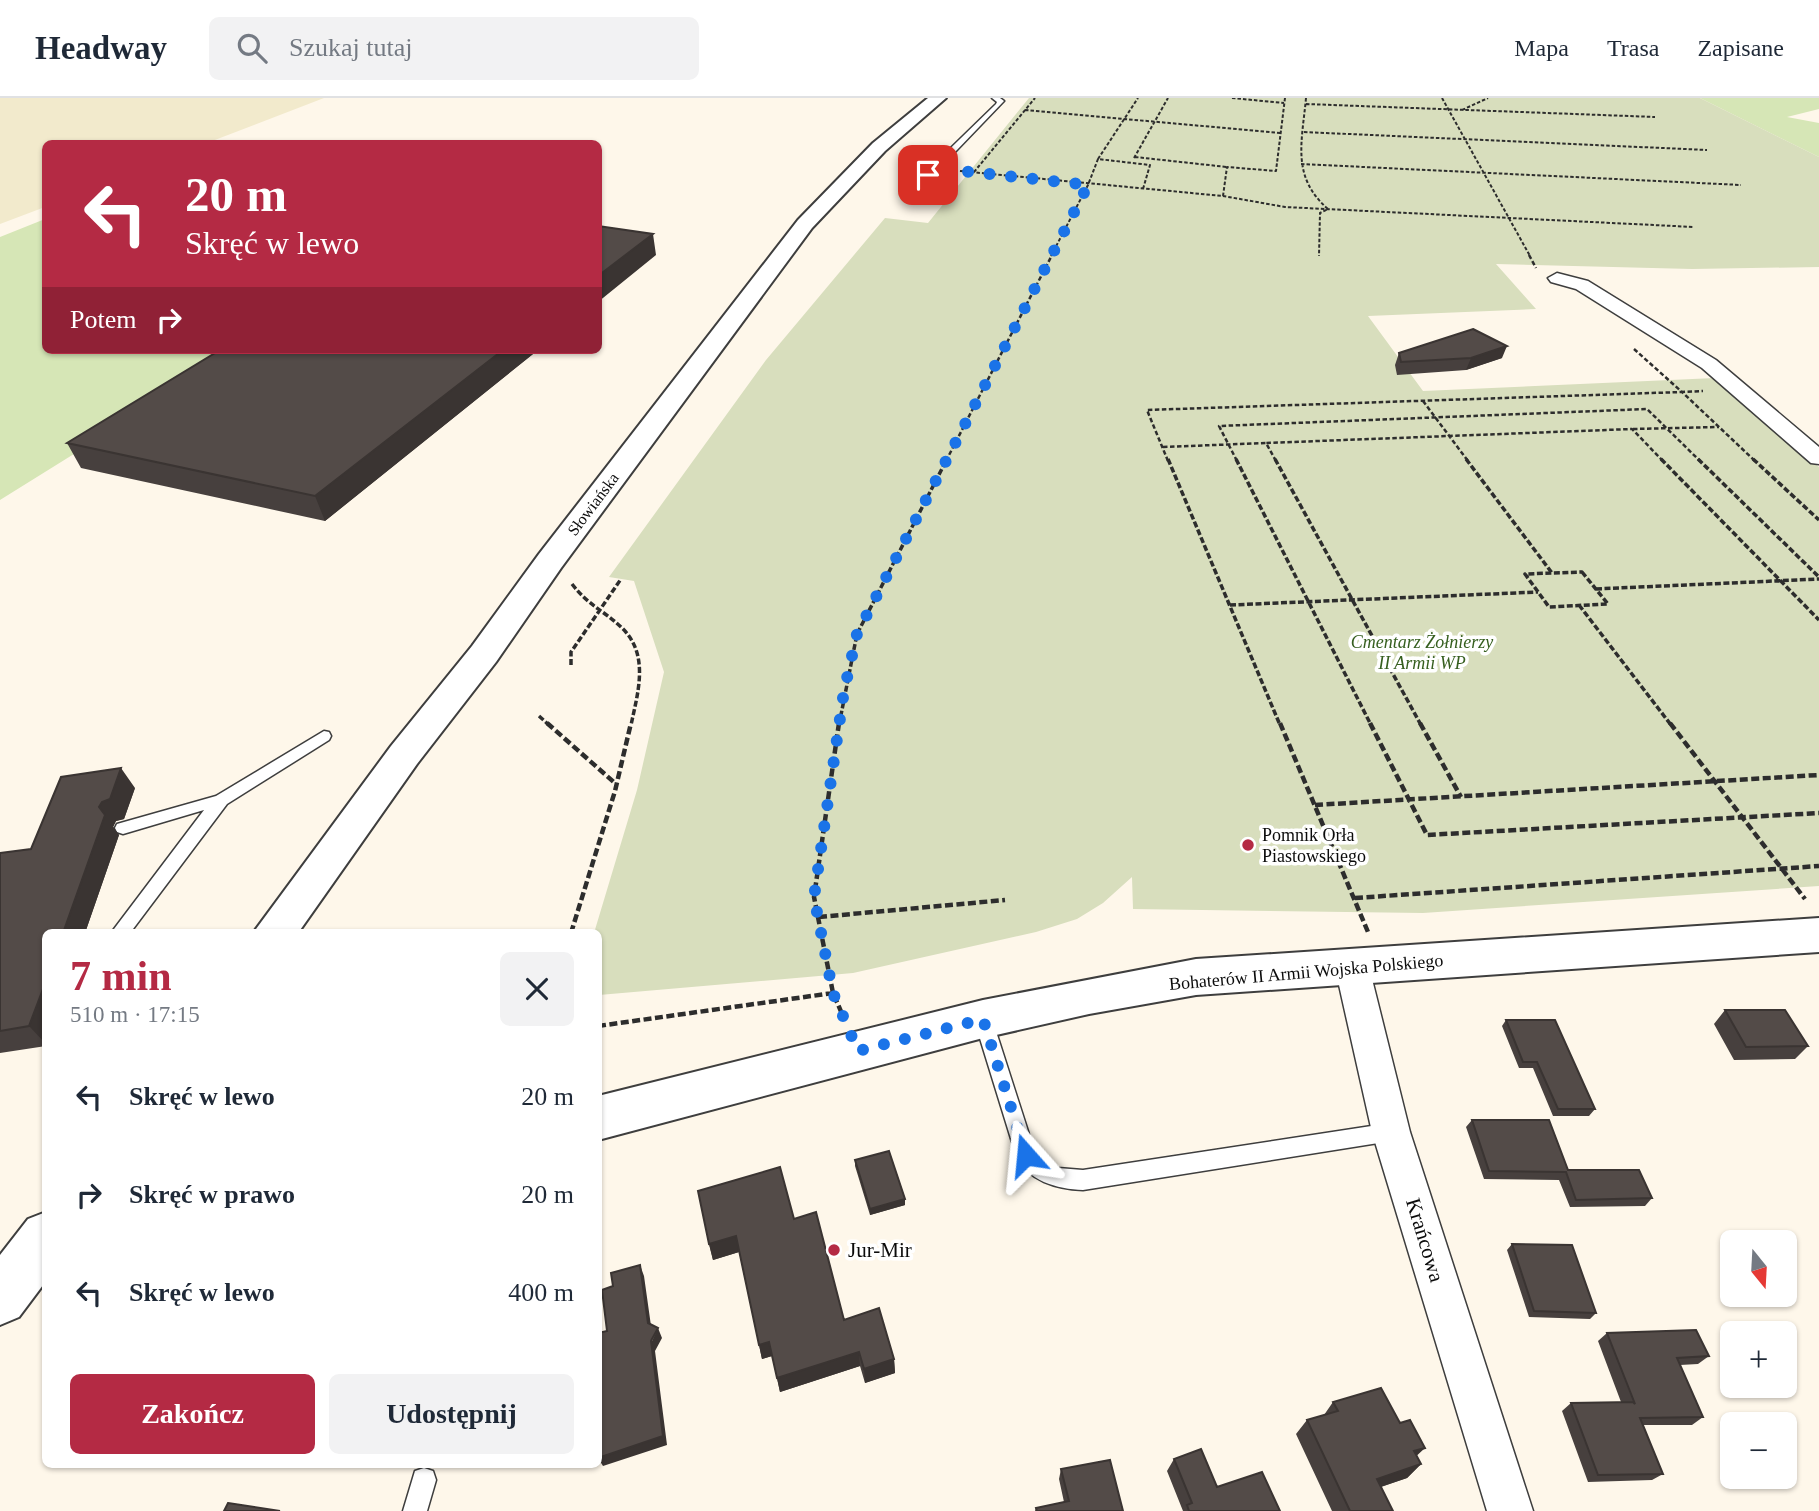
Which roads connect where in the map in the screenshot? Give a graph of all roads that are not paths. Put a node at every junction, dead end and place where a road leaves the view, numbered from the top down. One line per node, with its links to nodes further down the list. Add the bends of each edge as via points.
1 (938, 98): 11 (street, Słowiańska, via 879,147 805,223)
2 (995, 98): 3 (lane, via 1001,101 998,105)
3 (928, 175)
4 (1557, 278): 5 (street, via 1582,285 1709,364)
5 (1819, 457)
6 (324, 736): 7 (lane)
7 (220, 800): 8 (lane); 10 (lane)
8 (123, 828)
9 (1812, 917): 12 (street, Bohaterów II Armii Wojska Polskiego)
10 (123, 929)
11 (277, 929)
12 (1352, 967): 13 (street, Bohaterów II Armii Wojska Polskiego, via 1196,977); 15 (street, Krańcowa)
13 (983, 1019): 14 (street, Bohaterów II Armii Wojska Polskiego); 15 (lane, via 1026,1155 1057,1180 1083,1180)
14 (602, 1117)
15 (1391, 1132): 20 (street, Krańcowa)
16 (42, 1242): 17 (street)
17 (0, 1298)
18 (424, 1480): 19 (lane)
19 (415, 1511)
20 (1510, 1511)

